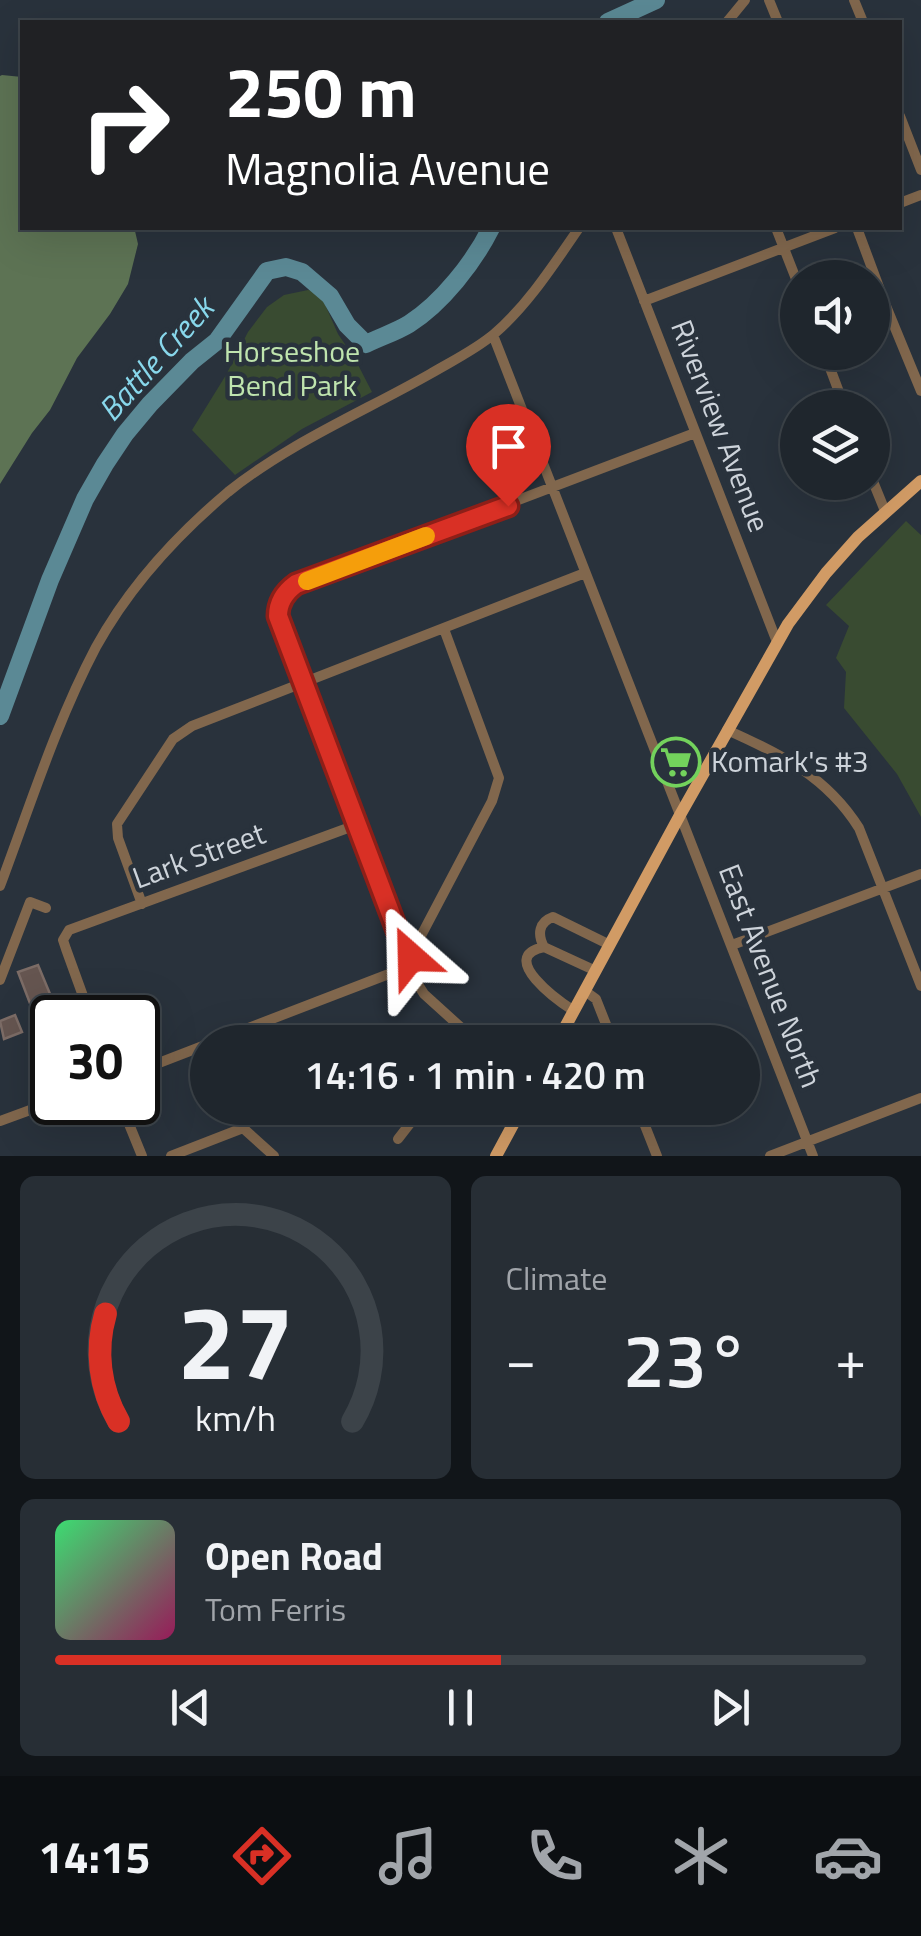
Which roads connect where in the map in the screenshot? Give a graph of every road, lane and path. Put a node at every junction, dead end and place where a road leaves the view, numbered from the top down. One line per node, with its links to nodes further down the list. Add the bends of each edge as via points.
1 (745, 0): 2 (street)
2 (728, 20)
3 (902, 121): 4 (street)
4 (921, 170)
5 (578, 230): 13 (street)
6 (617, 230): 12 (street, Riverview Avenue)
7 (777, 230): 10 (street)
8 (830, 230): 10 (street)
9 (858, 230): 14 (street)
10 (784, 248): 11 (street); 12 (street)
11 (789, 260)
12 (644, 301): 15 (street, Riverview Avenue)
13 (493, 335): 17 (street, East Avenue North); 28 (street, via 274,460 228,492 172,546 98,644 63,717)
14 (921, 390)
15 (695, 433): 17 (street); 22 (street, Riverview Avenue)
16 (921, 481): 19 (main road)
17 (553, 489): 20 (street, East Avenue North); 23 (street, via 296,584 278,616)
18 (881, 500): 19 (street)
19 (885, 511): 22 (main road, via 826,573)
20 (585, 573): 21 (street); 25 (street, East Avenue North)
21 (444, 629): 23 (street); 35 (street, via 499,778)
22 (777, 642): 24 (main road)
23 (303, 682): 26 (street); 30 (street, via 173,739 117,824)
24 (727, 730): 25 (main road); 29 (street, via 827,787 859,828)
25 (680, 814): 32 (main road); 33 (street, East Avenue North)
26 (356, 825): 30 (street, Lark Street); 35 (street, via 401,941)
27 (921, 874): 29 (street)
28 (0, 886)
29 (883, 888): 33 (street); 39 (street)
30 (142, 904): 41 (street, Lark Street, via 69,930 64,940)
31 (46, 908): 38 (street, via 30,902)
32 (610, 945): 34 (street, via 554,917 539,930); 37 (main road)
33 (732, 945): 57 (street, East Avenue North)
34 (544, 946): 37 (street); 42 (street, via 530,954 532,975)
35 (412, 951): 36 (street)
36 (408, 967): 43 (street); 44 (street, via 424,994)
37 (596, 972): 40 (main road)
38 (0, 980)
39 (921, 986)
40 (585, 992): 42 (main road); 46 (street, via 596,999)
41 (83, 995)
42 (574, 1012): 45 (main road)
43 (257, 1025)
44 (459, 1025)
45 (567, 1025)
46 (606, 1025)
47 (190, 1051): 48 (street)
48 (160, 1062)
49 (921, 1098): 57 (street)
50 (30, 1110): 51 (street)
51 (0, 1121)
52 (129, 1125): 58 (street)
53 (409, 1125): 56 (street)
54 (513, 1125): 61 (main road)
55 (645, 1125): 62 (street)
56 (398, 1139)
57 (807, 1142): 63 (street); 64 (street, East Avenue North)
58 (142, 1156)
59 (171, 1156): 60 (street, via 244,1128)
60 (274, 1156)
61 (496, 1156)
62 (657, 1156)
63 (770, 1156)
64 (813, 1156)

